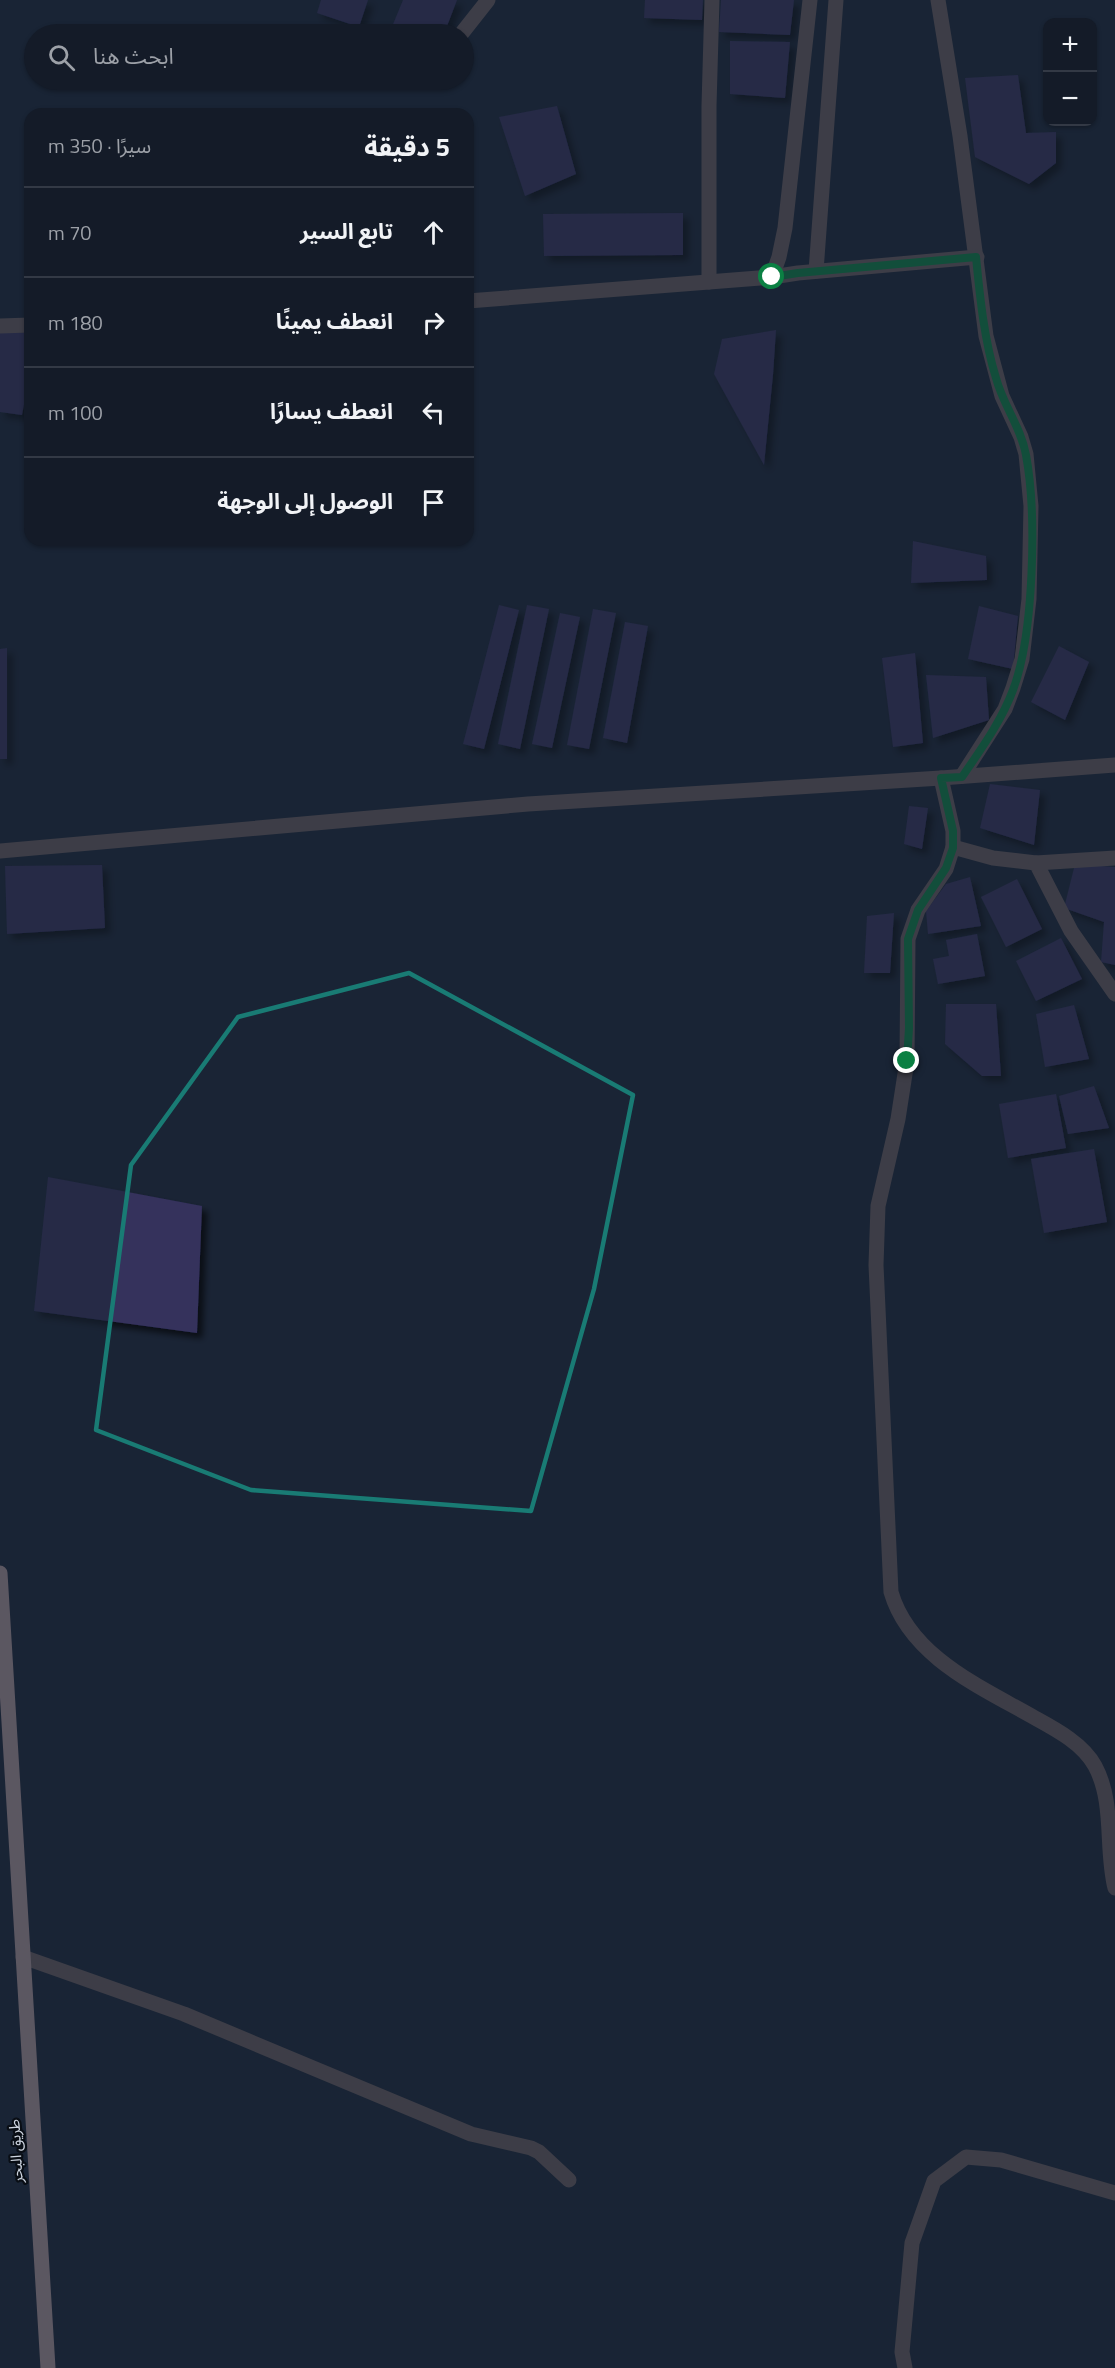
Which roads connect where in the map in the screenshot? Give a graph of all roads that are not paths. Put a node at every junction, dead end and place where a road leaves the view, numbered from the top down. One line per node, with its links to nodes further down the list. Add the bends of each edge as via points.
1 (488, 0): 6 (street)
2 (712, 0): 10 (street)
3 (810, 0): 9 (street, via 785,228)
4 (837, 0): 8 (street)
5 (938, 0): 7 (street)
6 (469, 24)
7 (976, 257): 8 (street); 15 (street, via 996,379 1026,454 1031,536 1022,659 994,728)
8 (816, 271): 9 (street)
9 (772, 277): 10 (street)
10 (709, 282): 11 (street)
11 (474, 301)
12 (24, 325): 13 (street)
13 (0, 326)
14 (1115, 765): 15 (street)
15 (962, 777): 16 (street)
16 (941, 778): 17 (street); 18 (street, via 483,807)
17 (953, 848): 20 (street); 23 (street, via 946,868 918,910 908,939 907,1061 876,1221 891,1592 901,1617 949,1667 1050,1726 1086,1753 1106,1800)
18 (0, 851)
19 (1115, 858): 20 (street)
20 (1036, 863): 21 (street, via 1066,923)
21 (1115, 994)
22 (0, 1573): 24 (main road, طريق البحر)
23 (1115, 1888)
24 (24, 1957): 25 (street, via 184,2014 471,2134 531,2148); 27 (main road, طريق البحر)
25 (569, 2180)
26 (1115, 2193): 28 (street, via 1001,2160 966,2157 934,2181 912,2243 902,2352)
27 (48, 2368)
28 (905, 2368)

